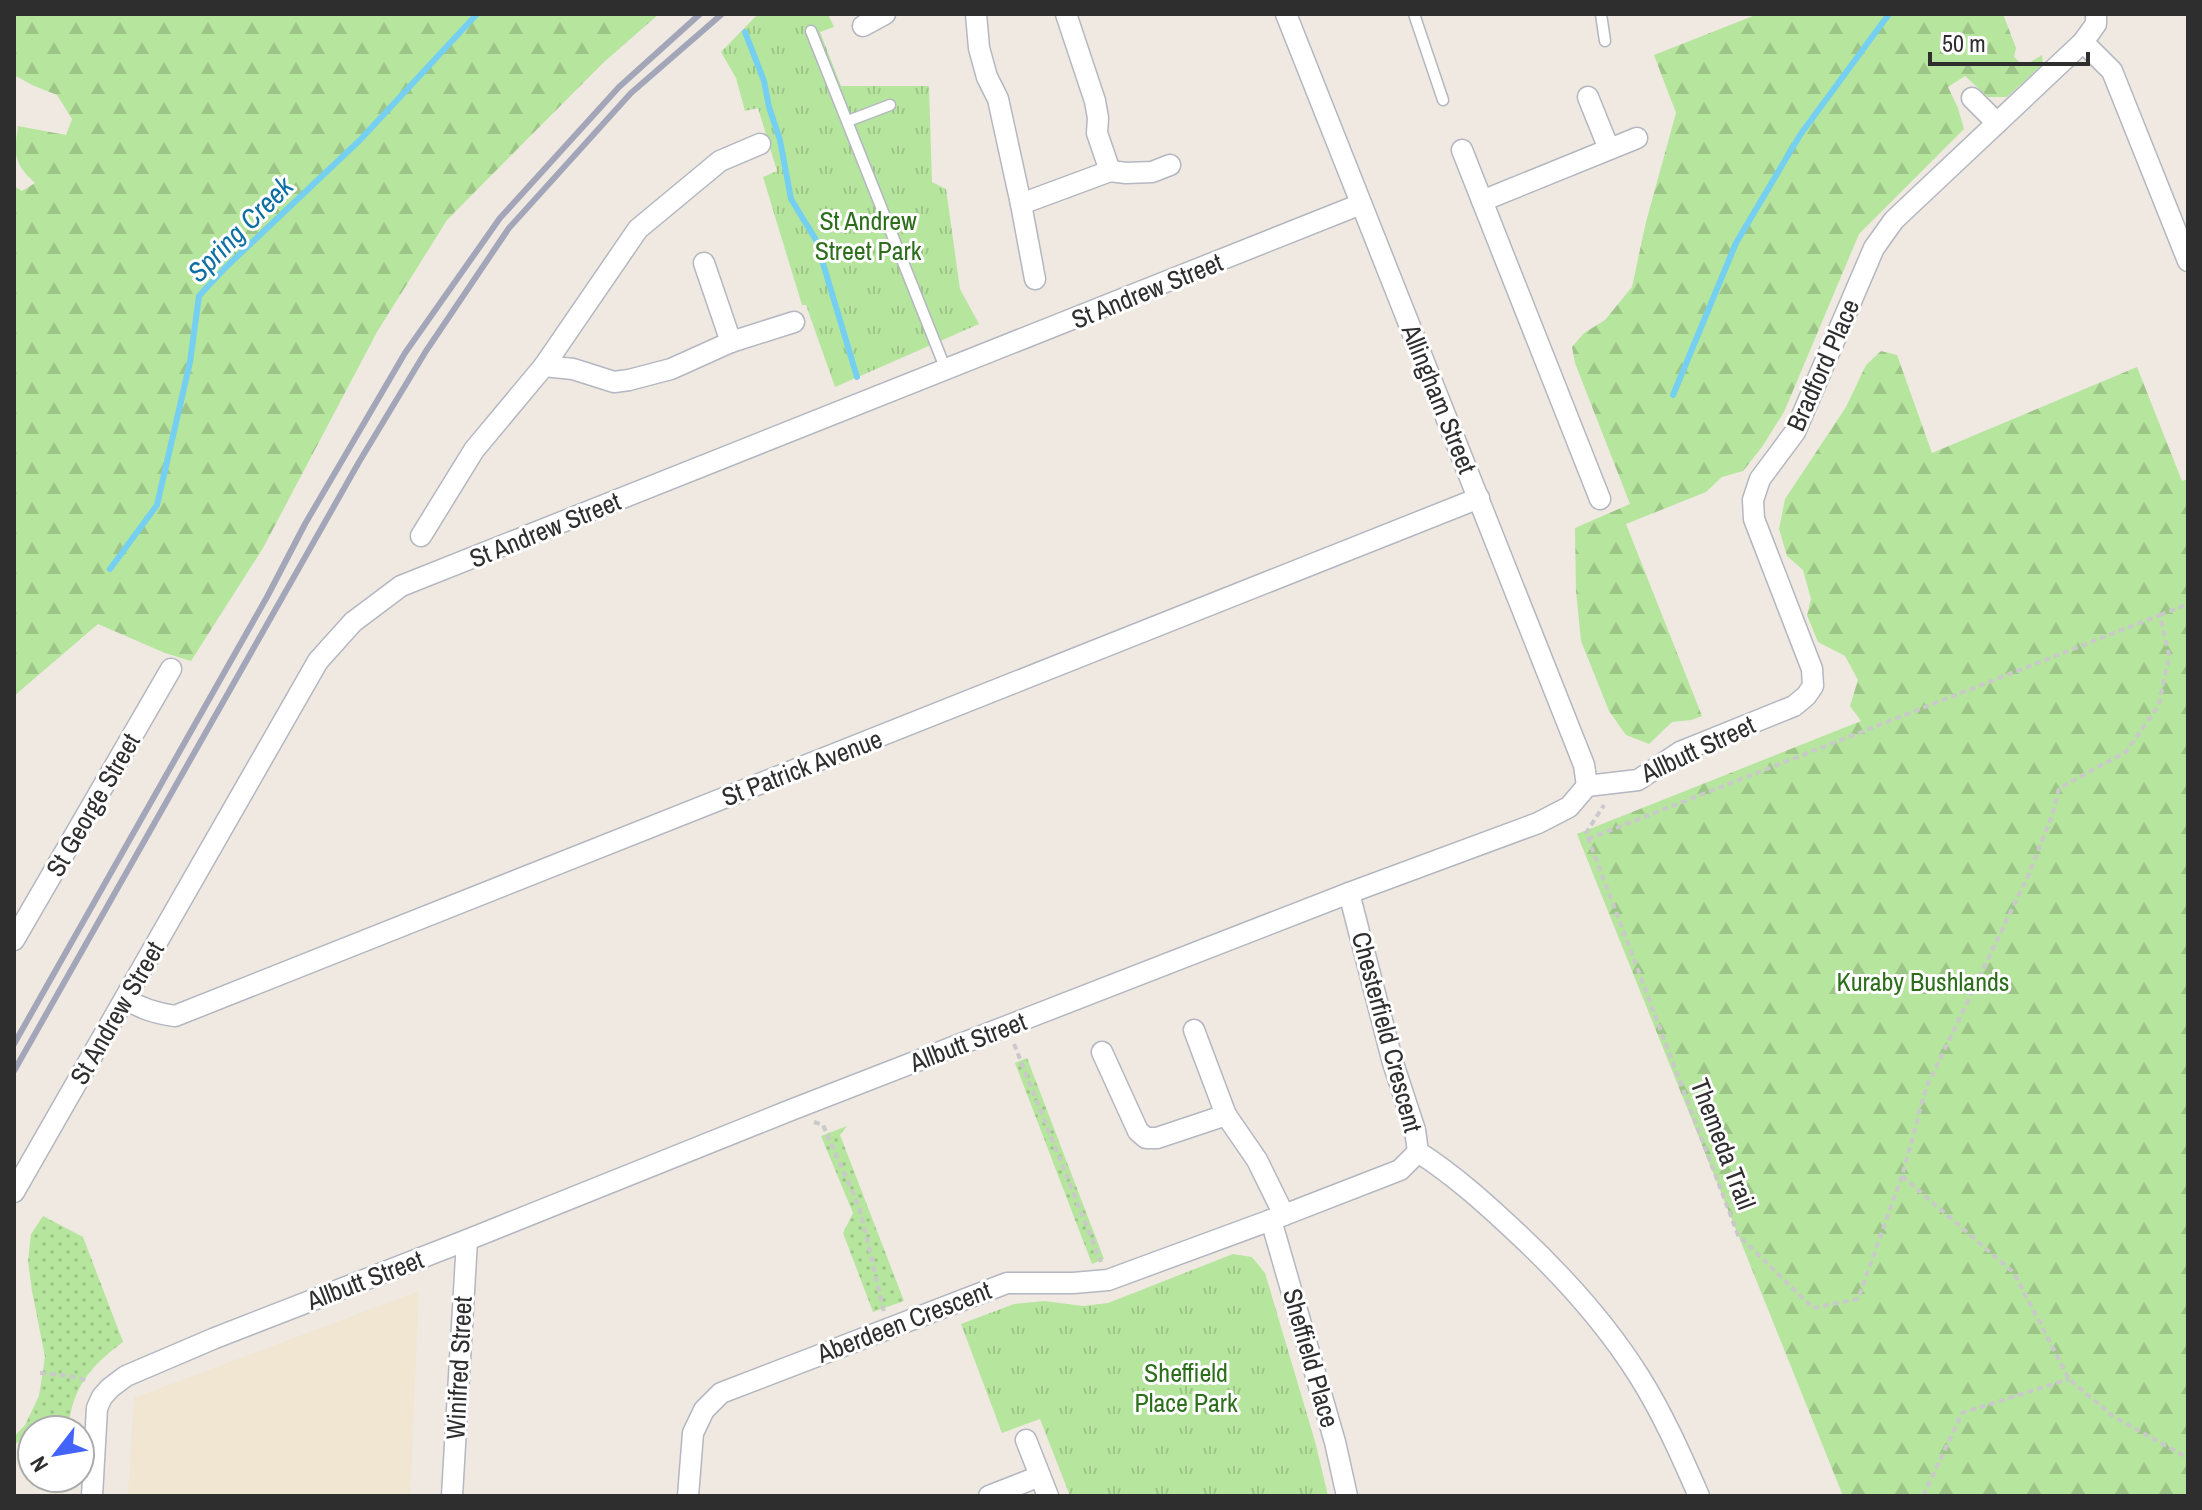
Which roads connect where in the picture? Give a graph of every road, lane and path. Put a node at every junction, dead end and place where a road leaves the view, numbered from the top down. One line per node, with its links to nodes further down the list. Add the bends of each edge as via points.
1 (885, 14): 8 (street)
2 (976, 14): 25 (street, via 979,48 998,99)
3 (1066, 14): 23 (street, via 1095,101 1097,133)
4 (1286, 14): 26 (street, Allingham Street)
5 (1414, 14): 14 (lane)
6 (1601, 14): 10 (lane)
7 (2096, 14): 11 (street, via 2096,24)
8 (863, 26)
9 (811, 31): 16 (lane)
10 (1605, 41)
11 (2083, 42): 17 (street, Bradford Place); 27 (street, via 2112,71)
12 (1588, 97): 20 (street)
13 (1972, 98): 17 (street)
14 (1443, 100)
15 (890, 105): 16 (lane)
16 (848, 121): 33 (lane)
17 (1997, 123): 40 (street, Bradford Place, via 1894,220 1874,248 1795,432 1760,479 1753,500 1754,519 1812,669)
18 (1637, 138): 20 (street)
19 (760, 144): 32 (street, via 720,161 638,229)
20 (1609, 149): 24 (street)
21 (1462, 150): 24 (street)
22 (1170, 165): 23 (street, via 1152,172)
23 (1110, 171): 25 (street)
24 (1482, 201): 35 (street)
25 (1021, 204): 29 (street)
26 (1361, 204): 33 (street, St Andrew Street); 34 (street, Allingham Street)
27 (2188, 261)
28 (704, 263): 31 (street)
29 (1035, 279)
30 (794, 322): 31 (street)
31 (731, 342): 32 (street, via 671,369 614,382)
32 (544, 366): 36 (street, via 474,450)
33 (946, 370): 46 (street, St Andrew Street, via 401,586 353,622 318,661)
34 (1479, 498): 42 (street, Allingham Street, via 1584,765); 46 (street, St Patrick Avenue, via 175,1016 154,1013)
35 (1600, 499)
36 (421, 536)
37 (2188, 604): 38 (path)
38 (2160, 615): 43 (path); 53 (path, via 2169,655 2159,705 2126,752 2059,788 2028,876 1926,1088)
39 (171, 669): 45 (street, St George Street)
40 (1813, 686): 41 (street, Allbutt Street, via 1794,706 1680,752 1638,780)
41 (1619, 782): 42 (street, Allbutt Street); 43 (path, via 1586,833)
42 (1587, 786): 44 (street, Allbutt Street, via 1569,807 1538,823)
43 (1588, 839): 53 (path, Themeda Trail, via 1738,1235 1813,1308 1858,1299)
44 (1349, 893): 47 (street, Allbutt Street); 52 (street, Chesterfield Crescent)
45 (14, 940)
46 (126, 999): 54 (street, St Andrew Street)
47 (1007, 1027): 50 (street, Allbutt Street); 57 (path)
48 (1194, 1030): 51 (street, Sheffield Place)
49 (1102, 1052): 51 (street, via 1146,1138)
50 (791, 1110): 56 (street, Allbutt Street); 58 (path, via 797,1124 811,1120 823,1125 860,1209 884,1305)
51 (1226, 1115): 55 (street, Sheffield Place, via 1257,1160)
52 (1418, 1152): 55 (street, Aberdeen Crescent, via 1400,1170); 71 (street, Chesterfield Crescent, via 1483,1201 1597,1316 1640,1377)
53 (1902, 1176): 60 (path, via 2014,1273)
54 (14, 1192)
55 (1277, 1218): 57 (street, Aberdeen Crescent); 70 (street, Sheffield Place)
56 (467, 1240): 65 (street, Allbutt Street, via 126,1376 97,1408); 66 (street, Winifred Street)
57 (1108, 1280): 58 (street, Aberdeen Crescent, via 1007,1283)
58 (883, 1330): 67 (street, Aberdeen Crescent, via 721,1393 704,1410 693,1433)
59 (40, 1373): 61 (path)
60 (2069, 1379): 63 (path, via 2114,1417); 72 (path, via 1962,1413)
61 (86, 1380)
62 (1026, 1440): 64 (street)
63 (2188, 1458)
64 (1040, 1476): 68 (street); 69 (street)
65 (92, 1496)
66 (452, 1496)
67 (688, 1496)
68 (989, 1496)
69 (1048, 1496)
70 (1347, 1496)
71 (1699, 1496)
72 (1925, 1496)

